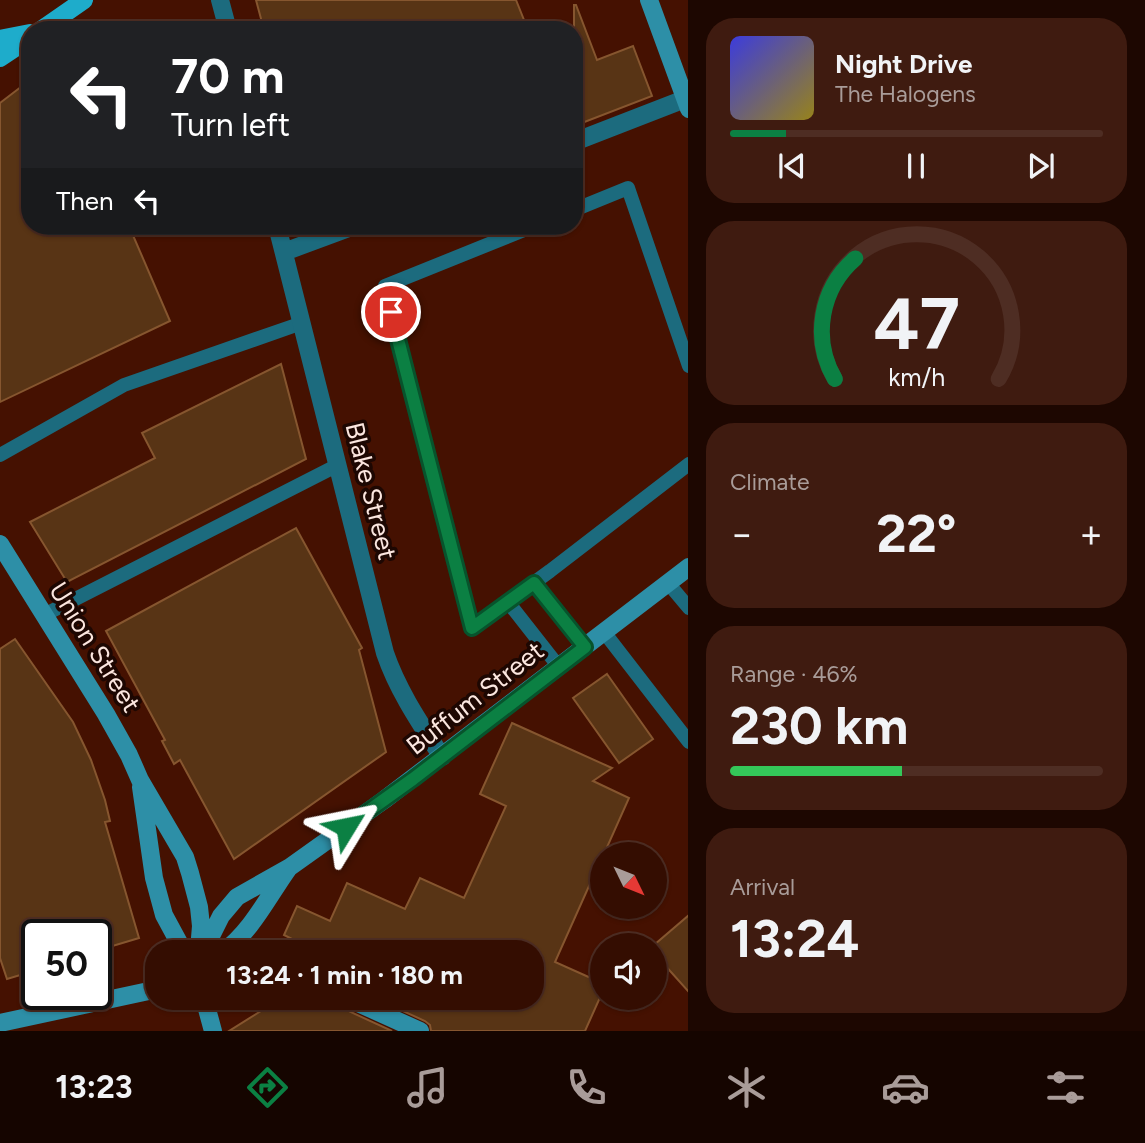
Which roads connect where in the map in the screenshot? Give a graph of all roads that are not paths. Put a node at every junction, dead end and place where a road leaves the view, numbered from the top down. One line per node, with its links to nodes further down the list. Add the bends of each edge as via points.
1 (220, 0): 5 (street)
2 (649, 0): 10 (main road)
3 (85, 1): 4 (main road)
4 (55, 21)
5 (226, 21)
6 (21, 36): 7 (main road)
7 (0, 39)
8 (21, 42): 9 (main road)
9 (0, 58)
10 (686, 104): 11 (street)
11 (583, 139)
12 (583, 206): 18 (lane, via 628,188)
13 (279, 235): 16 (street, Blake Street)
14 (330, 235): 16 (street)
15 (512, 235): 26 (lane, via 385,286 472,628)
16 (284, 252): 17 (street, Blake Street)
17 (302, 323): 19 (lane, via 124,385); 21 (street, Blake Street)
18 (688, 366)
19 (4, 452)
20 (688, 464): 24 (lane)
21 (338, 465): 28 (lane); 33 (street, Blake Street, via 390,668)
22 (0, 544): 28 (main road, Union Street)
23 (688, 567): 25 (main road, Buffum Street)
24 (534, 583): 26 (lane); 30 (lane)
25 (668, 583): 27 (lane); 29 (main road, Buffum Street)
26 (508, 602): 31 (lane)
27 (688, 608)
28 (44, 615): 34 (main road, Union Street, via 112,724)
29 (604, 632): 30 (main road, Buffum Street); 32 (lane)
30 (585, 647): 31 (main road, Buffum Street)
31 (559, 667): 33 (main road, Buffum Street)
32 (688, 742)
33 (442, 757): 35 (main road, Buffum Street)
34 (140, 780): 36 (main road, Union Street, via 157,891); 37 (main road, Union Street, via 190,873)
35 (290, 867): 38 (main road, Buffum Street, via 237,897); 39 (main road, Buffum Street)
36 (178, 940)
37 (201, 940)
38 (208, 940)
39 (237, 940)
40 (145, 992): 43 (main road)
41 (207, 1010): 44 (main road)
42 (373, 1010): 45 (main road)
43 (0, 1023)
44 (213, 1031)
45 (419, 1031)

